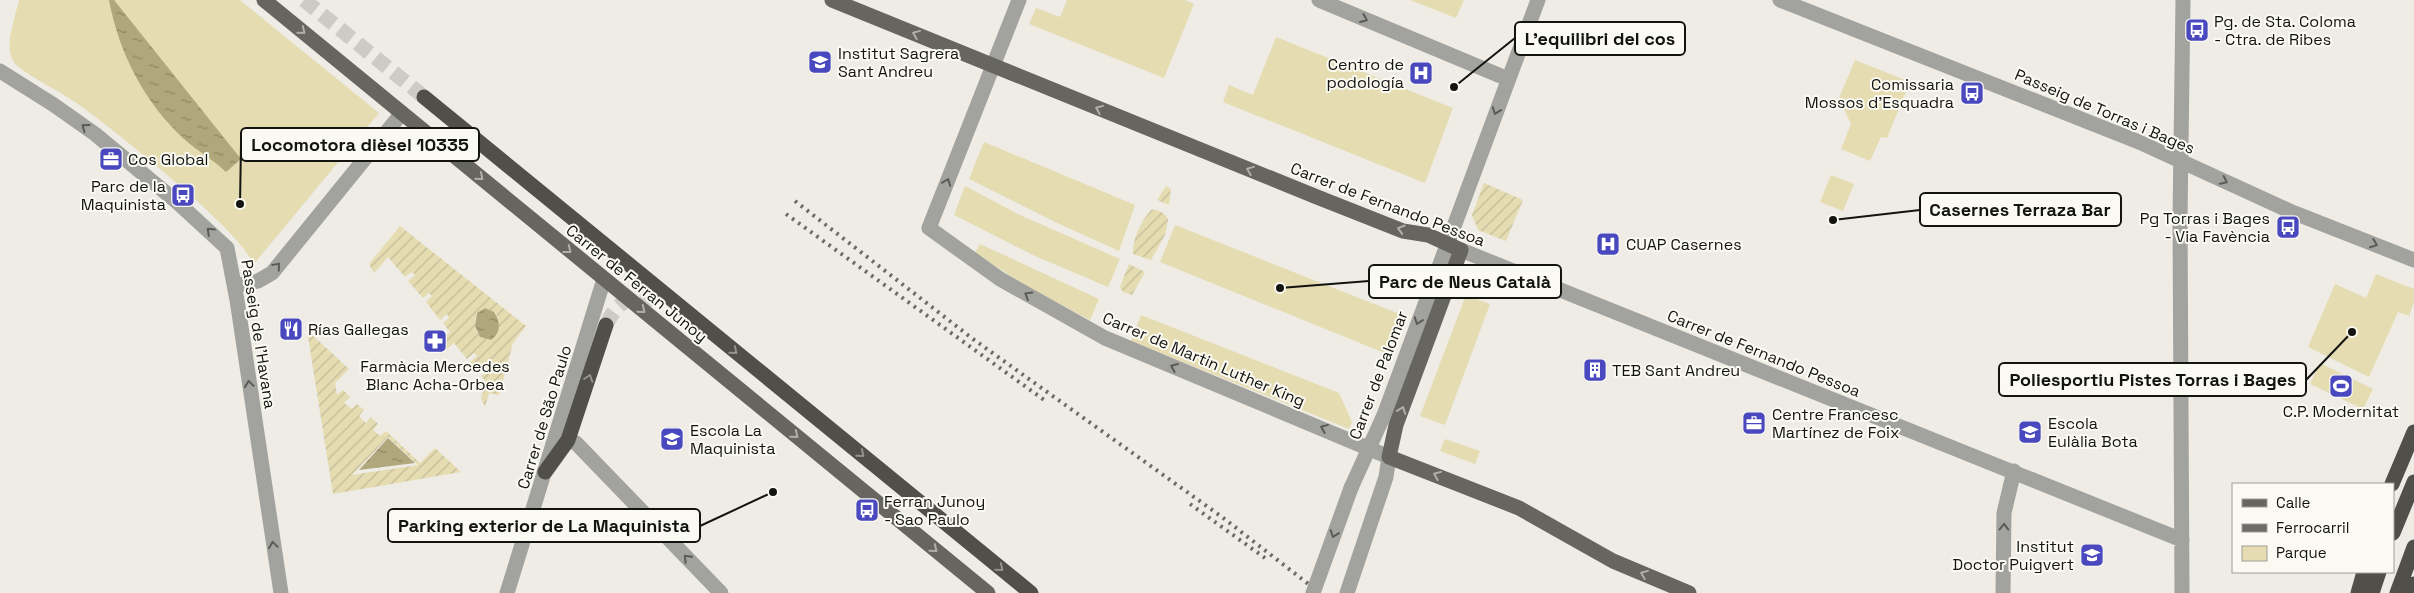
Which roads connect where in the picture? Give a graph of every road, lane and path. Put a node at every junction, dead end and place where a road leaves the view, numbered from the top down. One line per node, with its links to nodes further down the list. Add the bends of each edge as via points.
1 (264, 0): 12 (main road, Carrer de Ferran Junoy, one-way to 12)
2 (832, 0): 8 (main road, Carrer de Fernando Pessoa, one-way to 2)
3 (1019, 0): 8 (street)
4 (1319, 0): 10 (street, one-way to 10)
5 (1538, 0): 10 (street, Carrer de Palomar)
6 (1780, 0): 13 (street, Passeig de Torras i Bages)
7 (2182, 0): 13 (street)
8 (993, 65): 14 (main road, Carrer de Fernando Pessoa, one-way to 8, via 1428,235 1403,231); 23 (street, Carrer de Martin Luther King, one-way to 8, via 1105,338 1000,279 929,228)
9 (0, 71): 17 (street, Passeig de l'Havana, one-way to 9, via 227,248 211,231 95,134)
10 (1508, 79): 14 (street, Carrer de Palomar, one-way to 14)
11 (424, 97): 19 (highway)
12 (402, 113): 16 (main road, Carrer de Ferran Junoy, one-way to 16); 17 (street, one-way to 12, via 258,281 272,273)
13 (2180, 160): 15 (street, Passeig de Torras i Bages, one-way to 15, via 2292,212); 30 (street)
14 (1454, 246): 23 (street, Carrer de Palomar, one-way to 23); 24 (main road, Carrer de Palomar, one-way to 14); 25 (street, Carrer de Fernando Pessoa)
15 (2414, 260)
16 (604, 279): 22 (street, Carrer de São Paulo); 38 (main road, Carrer de Ferran Junoy, one-way to 38)
17 (234, 286): 35 (street, Passeig de l'Havana, one-way to 17)
18 (662, 302): 19 (highway)
19 (682, 310): 39 (highway, one-way to 39)
20 (606, 325): 22 (highway, one-way to 20)
21 (2414, 432): 28 (highway)
22 (562, 438): 26 (highway); 37 (street, one-way to 22, via 576,443)
23 (1369, 447): 24 (street, Carrer de Martin Luther King); 40 (street, Carrer de Palomar, one-way to 40, bridge)
24 (1389, 456): 41 (street, Carrer de Palomar, via 1386,477); 42 (main road, one-way to 24, via 1614,561 1519,508)
25 (2014, 471): 30 (street, Carrer de Fernando Pessoa); 43 (street, one-way to 25, via 2004,513)
26 (545, 472): 36 (street, Carrer de São Paulo)
27 (2414, 482): 29 (highway)
28 (2392, 483)
29 (2394, 530)
30 (2182, 540): 44 (street)
31 (2414, 547): 47 (highway)
32 (2364, 573): 45 (highway)
33 (2378, 573): 46 (highway)
34 (2414, 584): 48 (highway)
35 (280, 593)
36 (507, 593)
37 (721, 593)
38 (988, 593)
39 (1031, 593)
40 (1313, 593)
41 (1347, 593)
42 (1689, 593)
43 (2003, 593)
44 (2182, 593)
45 (2358, 593)
46 (2372, 593)
47 (2397, 593)
48 (2410, 593)

